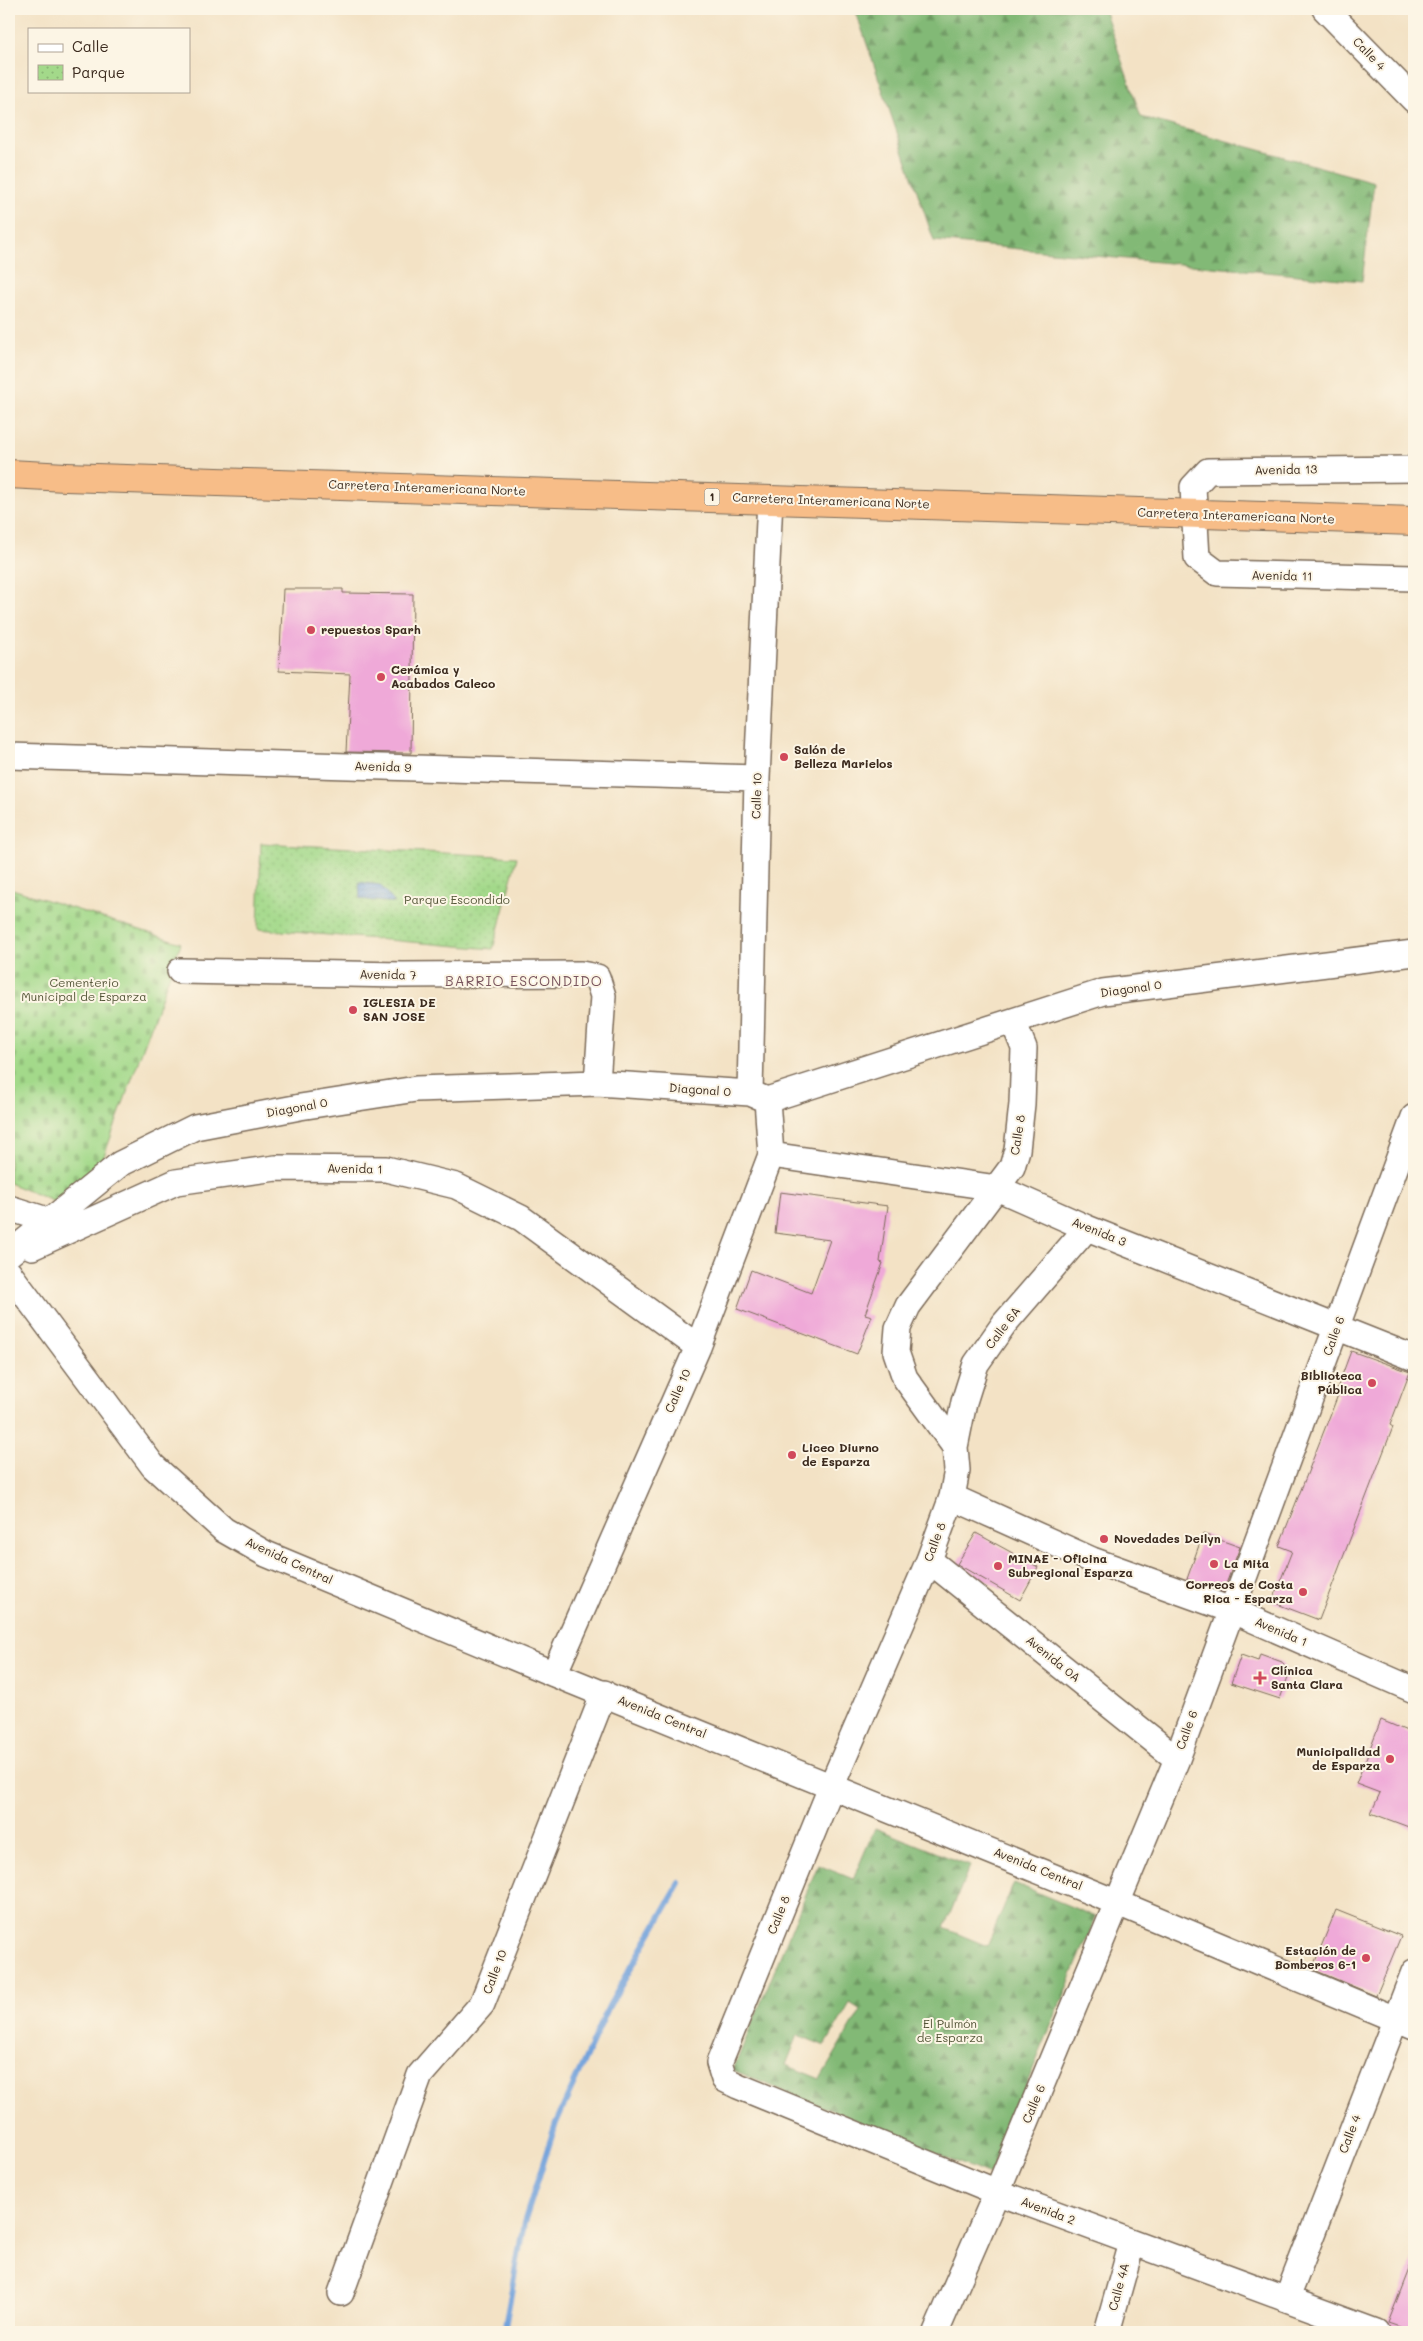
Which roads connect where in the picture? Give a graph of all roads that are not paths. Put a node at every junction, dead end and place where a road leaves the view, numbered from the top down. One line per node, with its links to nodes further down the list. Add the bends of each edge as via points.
1 (1325, 9): 2 (street, Calle 4)
2 (1414, 100)
3 (1414, 469): 6 (street, Avenida 13, via 1208,471 1193,487)
4 (9, 474): 5 (highway, Carretera Interamericana Norte / 1)
5 (770, 499): 6 (highway, Carretera Interamericana Norte / 1); 10 (street, Calle 10)
6 (1194, 516): 7 (highway, Carretera Interamericana Norte / 1); 8 (street, Avenida 11, via 1197,558 1217,573)
7 (1414, 521)
8 (1414, 578)
9 (9, 756): 10 (street, Avenida 9)
10 (757, 778): 15 (street, Calle 10)
11 (1414, 953): 13 (street, Diagonal 0, via 1102,992)
12 (180, 971): 14 (street, Avenida 7, via 402,976 581,974 596,977 603,996)
13 (1013, 1021): 15 (street, Diagonal 0); 18 (street, Calle 8, via 1024,1048 1018,1150 1012,1167)
14 (597, 1083): 15 (street, Diagonal 0); 20 (street, Diagonal 0, via 416,1089 300,1106 195,1127 120,1164)
15 (759, 1096): 17 (street, Calle 10)
16 (1414, 1117): 24 (street, Calle 6)
17 (771, 1155): 18 (street, Avenida 3); 25 (street, Calle 10)
18 (997, 1188): 21 (street, Avenida 3); 27 (street, Calle 8, via 908,1306 898,1328 896,1352 905,1378)
19 (9, 1208): 20 (street)
20 (50, 1221): 22 (street, Diagonal 0)
21 (1087, 1228): 24 (street, Avenida 3); 27 (street, Calle 6A, via 1004,1324 976,1364)
22 (9, 1255): 25 (street, Avenida 1, via 176,1182 276,1168 386,1168 456,1186 521,1218)
23 (9, 1273): 31 (street, Avenida Central, via 153,1466 224,1530 266,1554)
24 (1337, 1329): 26 (street, Avenida 3); 30 (street, Calle 6)
25 (698, 1347): 31 (street, Calle 10)
26 (1414, 1358)
27 (955, 1447): 28 (street, Calle 8, via 957,1470)
28 (952, 1497): 29 (street, Calle 8); 30 (street, Avenida 1, via 1092,1560)
29 (929, 1560): 34 (street, Avenida 0A); 35 (street, Calle 8)
30 (1231, 1610): 32 (street, Avenida 1); 34 (street, Calle 6)
31 (554, 1674): 33 (street, Avenida Central)
32 (1414, 1690)
33 (604, 1693): 35 (street, Avenida Central); 42 (street, Calle 10, via 482,2004 420,2075)
34 (1176, 1759): 36 (street, Calle 6)
35 (832, 1785): 36 (street, Avenida Central); 39 (street, Calle 8, via 719,2063)
36 (1118, 1902): 38 (street, Avenida Central); 40 (street, Calle 6)
37 (1414, 1972): 38 (street, Calle 4)
38 (1404, 2023): 43 (street, Calle 4)
39 (724, 2080): 40 (street, Avenida 2)
40 (997, 2192): 41 (street, Avenida 2); 44 (street, Calle 6)
41 (1132, 2243): 43 (street, Avenida 2); 45 (street, Calle 4A)
42 (341, 2293)
43 (1287, 2298): 46 (street, Avenida 2)
44 (936, 2332)
45 (1107, 2332)
46 (1376, 2332)

